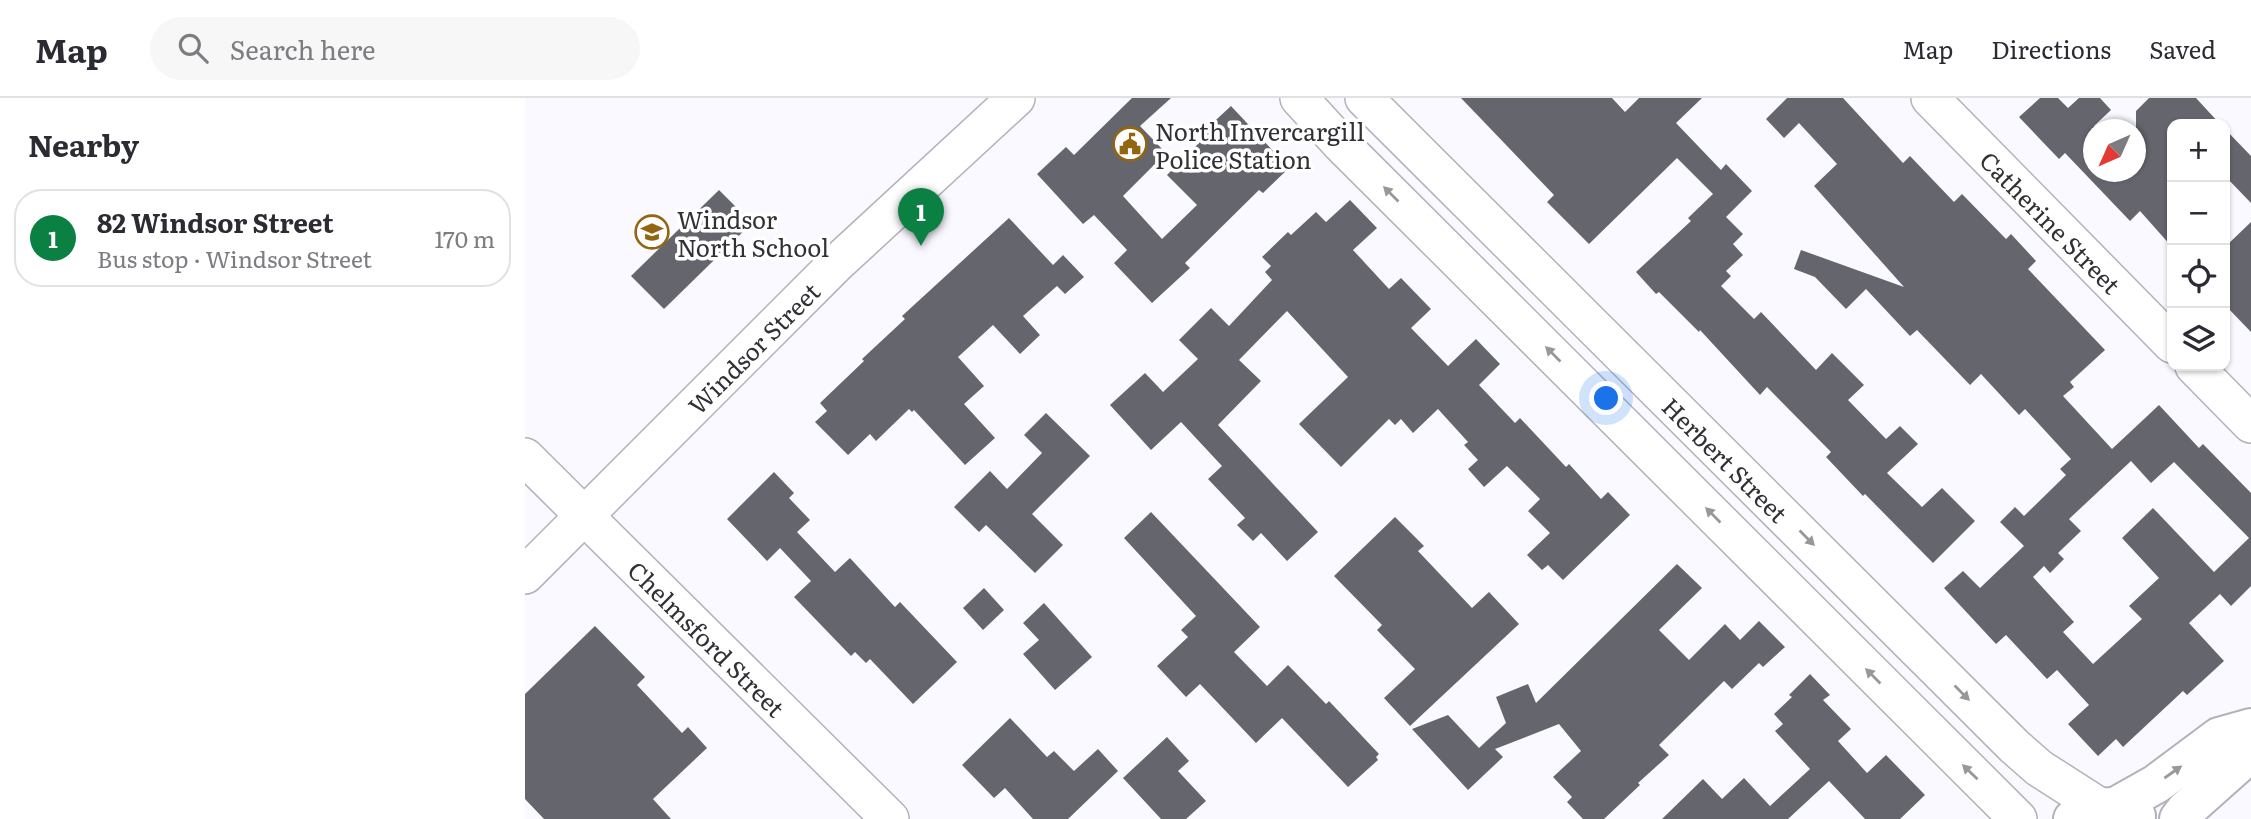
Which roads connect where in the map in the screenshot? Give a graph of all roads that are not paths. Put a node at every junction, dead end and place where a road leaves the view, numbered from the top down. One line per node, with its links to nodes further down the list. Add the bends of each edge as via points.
1 (1016, 98): 11 (street, Windsor Street, via 835,265)
2 (1299, 98): 8 (street, Herbert Street, one-way to 2)
3 (1364, 98): 7 (street, Herbert Street)
4 (1930, 98): 5 (street, Catherine Street)
5 (2167, 339)
6 (2199, 371): 9 (street)
7 (1644, 376): 8 (street); 15 (street, Herbert Street, one-way to 15, via 2014,746)
8 (1610, 410): 17 (street, Herbert Street, one-way to 8)
9 (2251, 424)
10 (525, 457): 11 (street, Chelmsford Street)
11 (585, 515): 12 (street, Windsor Street); 16 (street, Chelmsford Street)
12 (525, 575)
13 (2251, 728): 15 (main road, one-way to 13, via 2156,784 2219,737)
14 (2251, 737): 18 (main road, via 2241,761)
15 (2107, 813)
16 (890, 819)
17 (2018, 819)
18 (2179, 819)

